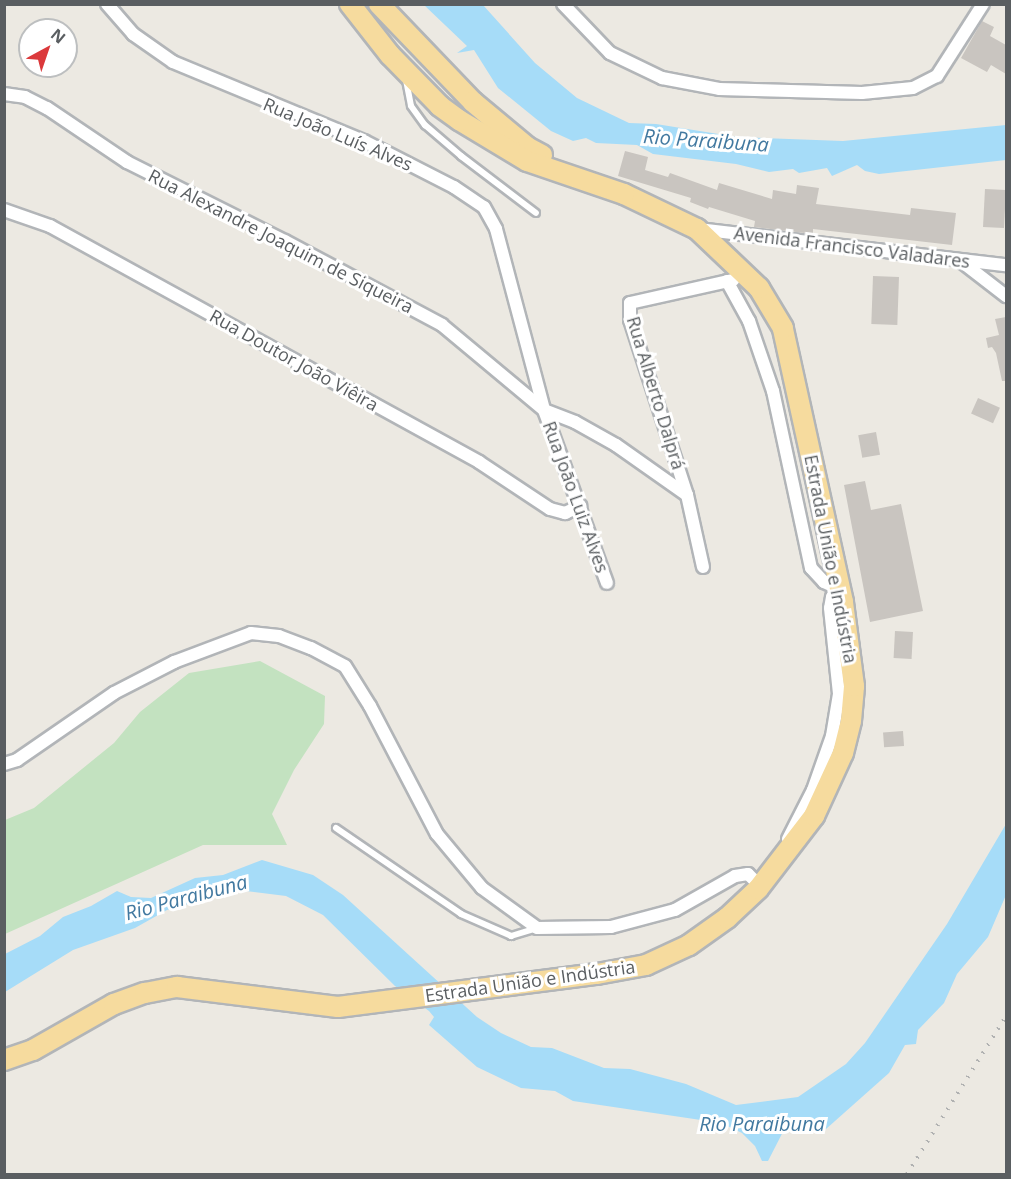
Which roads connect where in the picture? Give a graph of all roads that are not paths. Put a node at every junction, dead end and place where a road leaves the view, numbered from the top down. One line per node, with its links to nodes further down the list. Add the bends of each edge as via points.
1 (107, 4): 17 (street, Rua João Luís Alves, via 133,34 173,63 363,141 454,187 484,207 496,229)
2 (379, 4): 8 (highway, via 487,115 527,147)
3 (563, 4): 4 (street, via 610,53 662,78 719,89 862,93 913,88 937,76)
4 (983, 4)
5 (360, 8): 6 (highway)
6 (405, 70): 8 (highway, via 440,106 483,136 527,161); 10 (lane, via 411,106 425,125)
7 (4, 94): 17 (street, Rua Alexandre Joaquim de Siqueira, via 47,108 127,162 442,325)
8 (602, 187): 11 (highway, Estrada União e Indústria, via 666,212)
9 (4, 210): 19 (street, Rua Doutor João Viêira, via 50,226 469,457 550,509 565,513)
10 (536, 213)
11 (697, 229): 12 (street, Avenida Francisco Valadares); 14 (highway, Estrada União e Indústria)
12 (959, 260): 13 (street, Avenida Francisco Valadares); 16 (street)
13 (1006, 265)
14 (749, 277): 15 (street, Rua Alberto Dalprá); 22 (highway, Estrada União e Indústria, via 783,328)
15 (727, 282): 18 (street, Rua Alberto Dalprá, via 630,303 630,320); 22 (street, via 749,321 774,391 812,568 824,582)
16 (1006, 296)
17 (544, 411): 18 (street, via 575,422 616,445); 19 (street, Rua Joāo Luiz Alves)
18 (687, 495): 20 (street, Rua Alberto Dalprá)
19 (580, 506): 21 (street, Rua Joāo Luiz Alves)
20 (703, 567)
21 (607, 583)
22 (840, 590): 25 (highway, Estrada União e Indústria, via 844,663 854,686 843,753 814,816)
23 (4, 764): 26 (street, via 17,760 114,693 174,662 250,633 279,636 345,666 437,834 482,888)
24 (336, 828): 26 (lane, via 460,915 511,936)
25 (763, 883): 26 (street, via 748,874 735,876 675,910 611,927); 27 (highway, Estrada União e Indústria, via 727,918 689,945 646,965 338,1007 177,987 114,1004 33,1050)
26 (537, 928)
27 (4, 1060)

